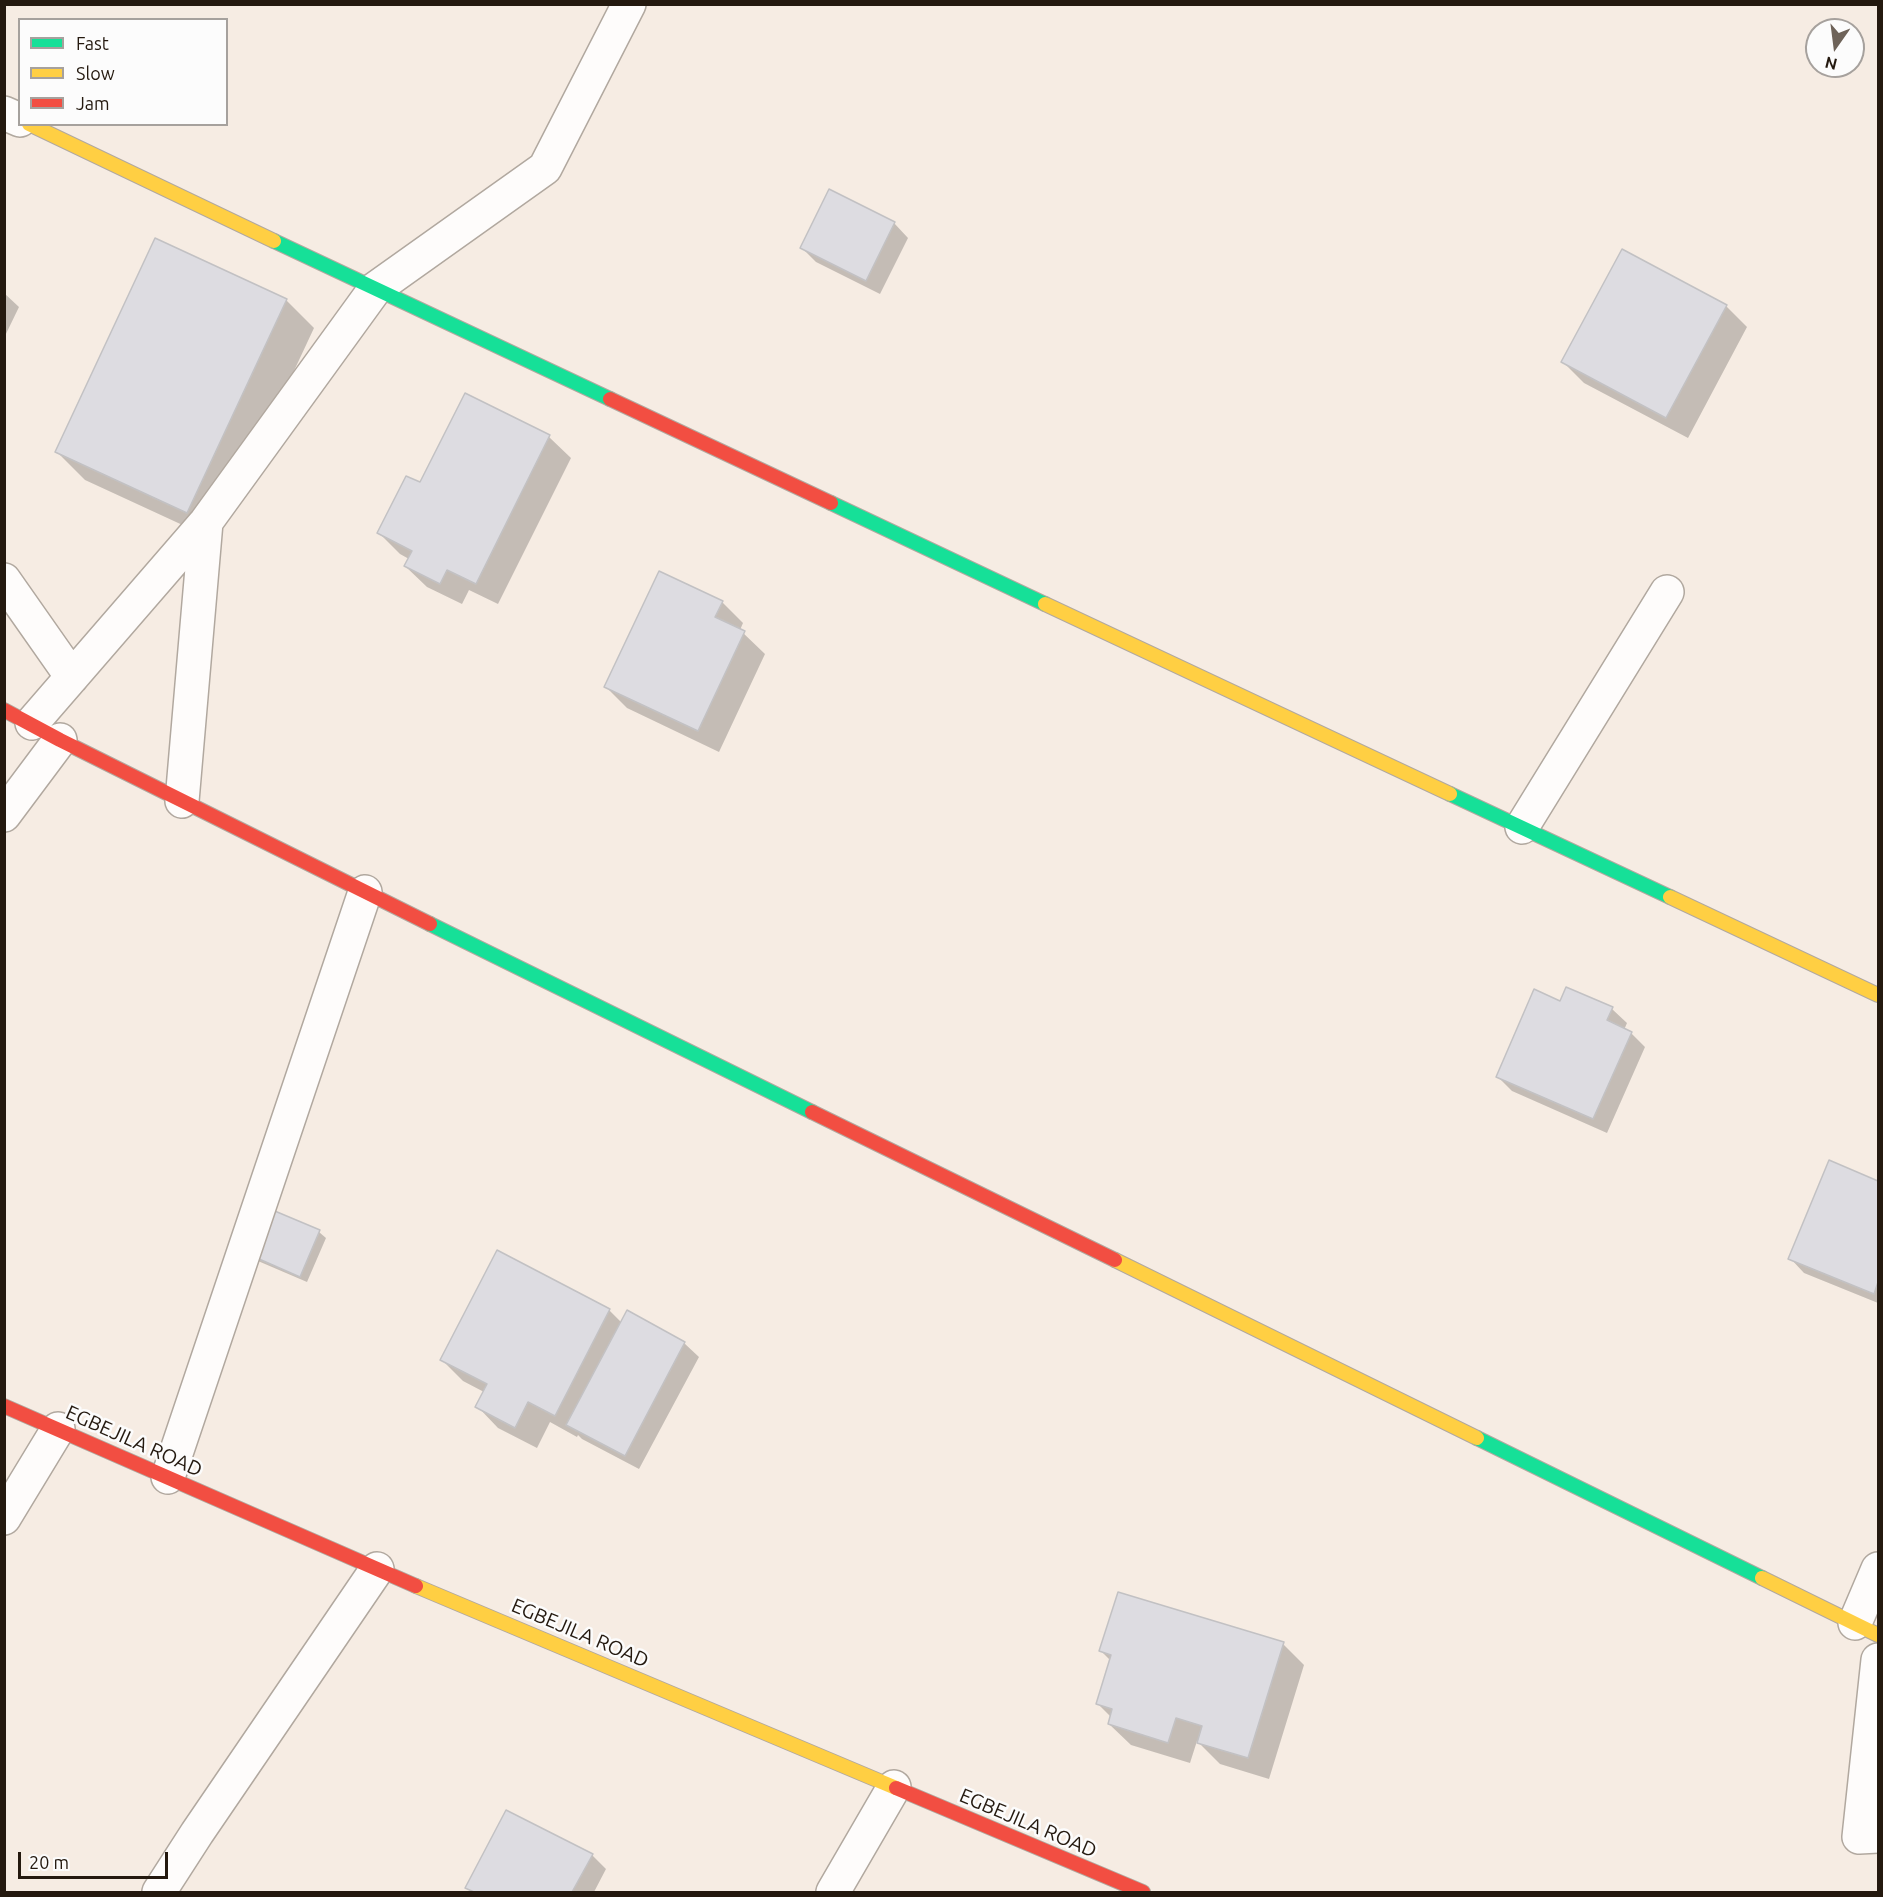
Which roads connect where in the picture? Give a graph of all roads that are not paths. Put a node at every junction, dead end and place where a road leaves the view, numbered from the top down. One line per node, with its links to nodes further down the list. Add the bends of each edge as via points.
1 (629, 4): 5 (street, via 545,168)
2 (4, 113): 3 (street)
3 (18, 119)
4 (33, 126): 5 (street)
5 (375, 289): 6 (street); 14 (street)
6 (206, 522): 9 (street); 12 (street)
7 (4, 580): 9 (street)
8 (1667, 592): 14 (street)
9 (72, 677): 10 (street)
10 (18, 717): 11 (street)
11 (60, 740): 12 (street); 13 (street)
12 (182, 801): 15 (street)
13 (4, 815)
14 (1522, 827): 16 (street)
15 (365, 892): 19 (street); 23 (street)
16 (1878, 995)
17 (4, 1406): 18 (street, EGBEJILA ROAD)
18 (58, 1429): 19 (street, EGBEJILA ROAD); 20 (street)
19 (168, 1477): 21 (street, EGBEJILA ROAD)
20 (4, 1518)
21 (377, 1569): 25 (street, EGBEJILA ROAD); 27 (street)
22 (1878, 1569): 23 (street)
23 (1867, 1629)
24 (1878, 1660): 26 (street, via 1859,1837)
25 (894, 1787): 28 (street); 29 (street, EGBEJILA ROAD)
26 (1878, 1836)
27 (159, 1893)
28 (833, 1893)
29 (1143, 1893)

